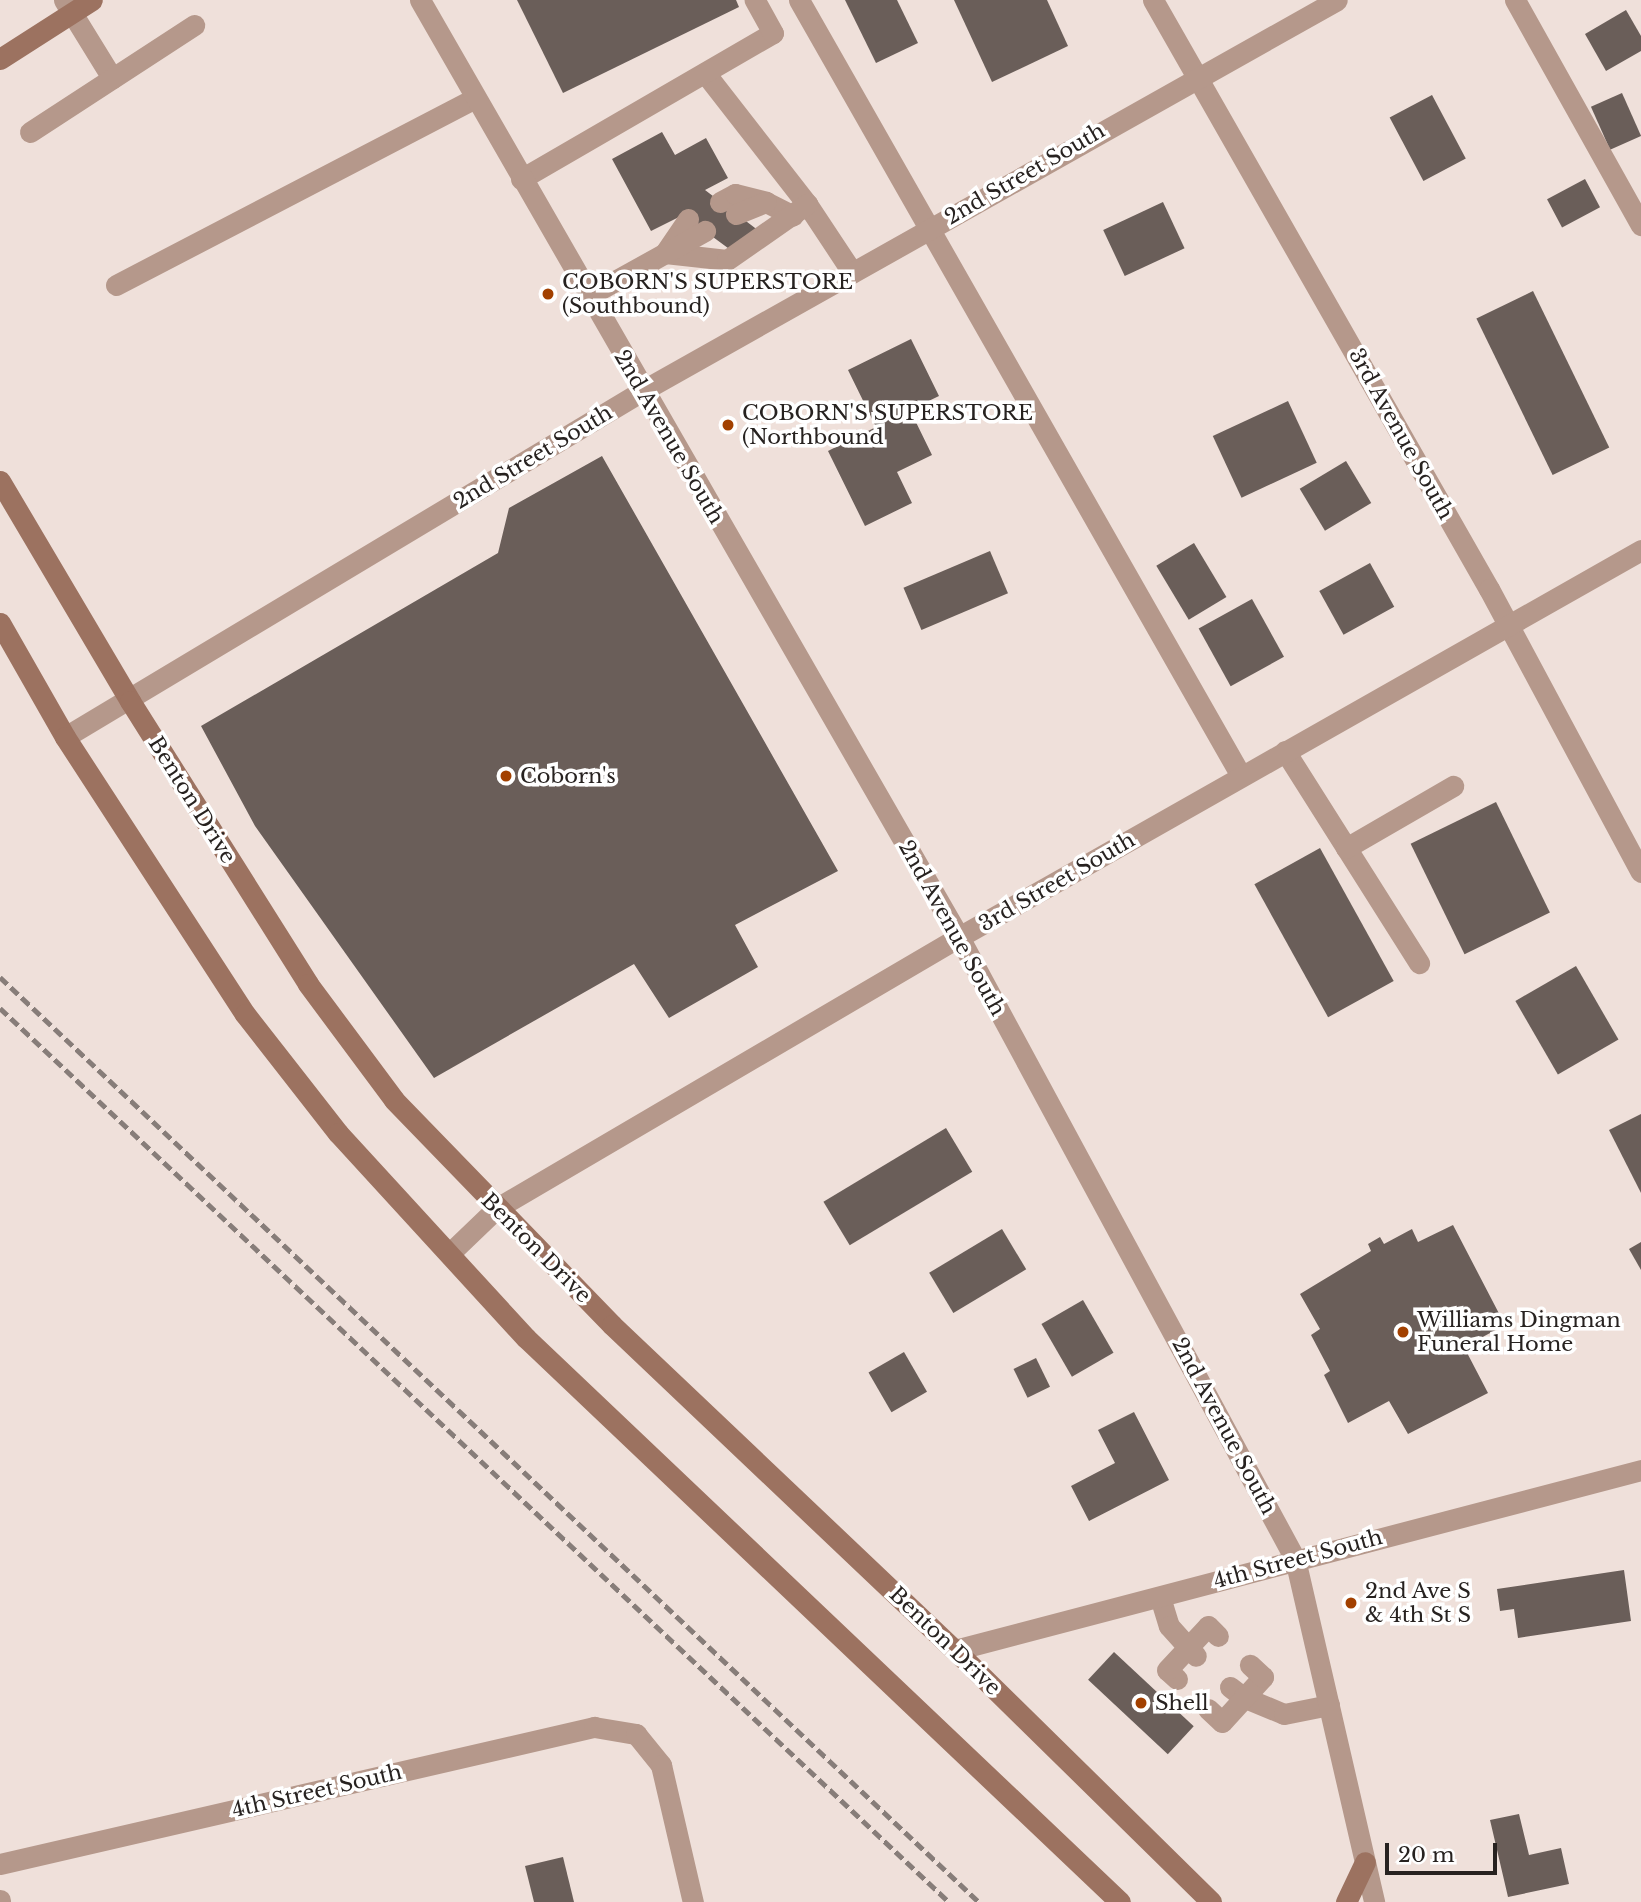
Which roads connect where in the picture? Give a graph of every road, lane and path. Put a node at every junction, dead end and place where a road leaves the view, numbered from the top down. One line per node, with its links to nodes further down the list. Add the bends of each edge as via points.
1 (92, 0): 8 (main road)
2 (419, 0): 14 (street, 2nd Avenue South)
3 (755, 0): 11 (street, via 773,33)
4 (799, 0): 20 (street)
5 (1153, 0): 12 (street, 3rd Avenue South)
6 (1337, 0): 12 (street, 2nd Street South)
7 (1515, 0): 19 (street)
8 (68, 6): 10 (main road); 13 (street)
9 (194, 24): 13 (street)
10 (0, 59)
11 (705, 73): 16 (street); 18 (street)
12 (1199, 75): 20 (street, 2nd Street South); 28 (street, 3rd Avenue South)
13 (112, 78): 15 (street)
14 (475, 99): 16 (street, 2nd Avenue South); 23 (street)
15 (30, 132)
16 (521, 179): 24 (street, 2nd Avenue South)
17 (766, 202): 17 (street, via 736,194 735,213 759,219); 18 (street)
18 (800, 210): 21 (street, via 727,260); 22 (street)
19 (1641, 225)
20 (930, 228): 22 (street, 2nd Street South); 33 (street)
21 (665, 253): 21 (street, via 704,230); 24 (street)
22 (852, 272): 25 (street, 2nd Street South)
23 (116, 285)
24 (588, 296): 25 (street, 2nd Avenue South)
25 (642, 391): 30 (street, 2nd Street South); 37 (street, 2nd Avenue South)
26 (0, 481): 30 (main road, Benton Drive)
27 (1641, 550): 28 (street, 3rd Street South)
28 (1508, 623): 32 (street, 3rd Street South); 36 (street, 3rd Avenue South)
29 (0, 624): 31 (main road)
30 (130, 701): 31 (street, 2nd Street South); 39 (main road, Benton Drive, via 308,984 394,1100)
31 (65, 737): 40 (main road, via 245,1014 338,1133)
32 (1285, 751): 33 (street, 3rd Street South); 35 (street)
33 (1241, 776): 37 (street, 3rd Street South)
34 (1453, 786): 35 (street)
35 (1346, 848): 38 (street)
36 (1641, 872)
37 (959, 937): 39 (street, 3rd Street South); 42 (street, 2nd Avenue South)
38 (1419, 963)
39 (497, 1208): 40 (street, 3rd Street South); 45 (main road, Benton Drive, via 612,1325)
40 (450, 1253): 55 (main road, via 601,1412)
41 (1641, 1470): 42 (street, 4th Street South)
42 (1296, 1559): 43 (street, 4th Street South); 50 (street, 2nd Avenue South)
43 (1160, 1597): 45 (street, 4th Street South); 46 (street, via 1169,1626)
44 (1218, 1636): 46 (street, via 1208,1626)
45 (956, 1650): 56 (main road, Benton Drive)
46 (1193, 1653): 48 (street, via 1167,1670)
47 (1250, 1665): 49 (street, via 1263,1677)
48 (1177, 1679)
49 (1237, 1692): 50 (street, via 1284,1714); 51 (street, via 1222,1722)
50 (1329, 1705): 52 (street, 2nd Avenue South)
51 (1208, 1709)
52 (1365, 1861): 57 (main road); 58 (street, 2nd Avenue South)
53 (0, 1864): 54 (street, 4th Street South, via 594,1727 636,1734 661,1765)
54 (693, 1902)
55 (1120, 1902)
56 (1211, 1902)
57 (1346, 1902)
58 (1374, 1902)

